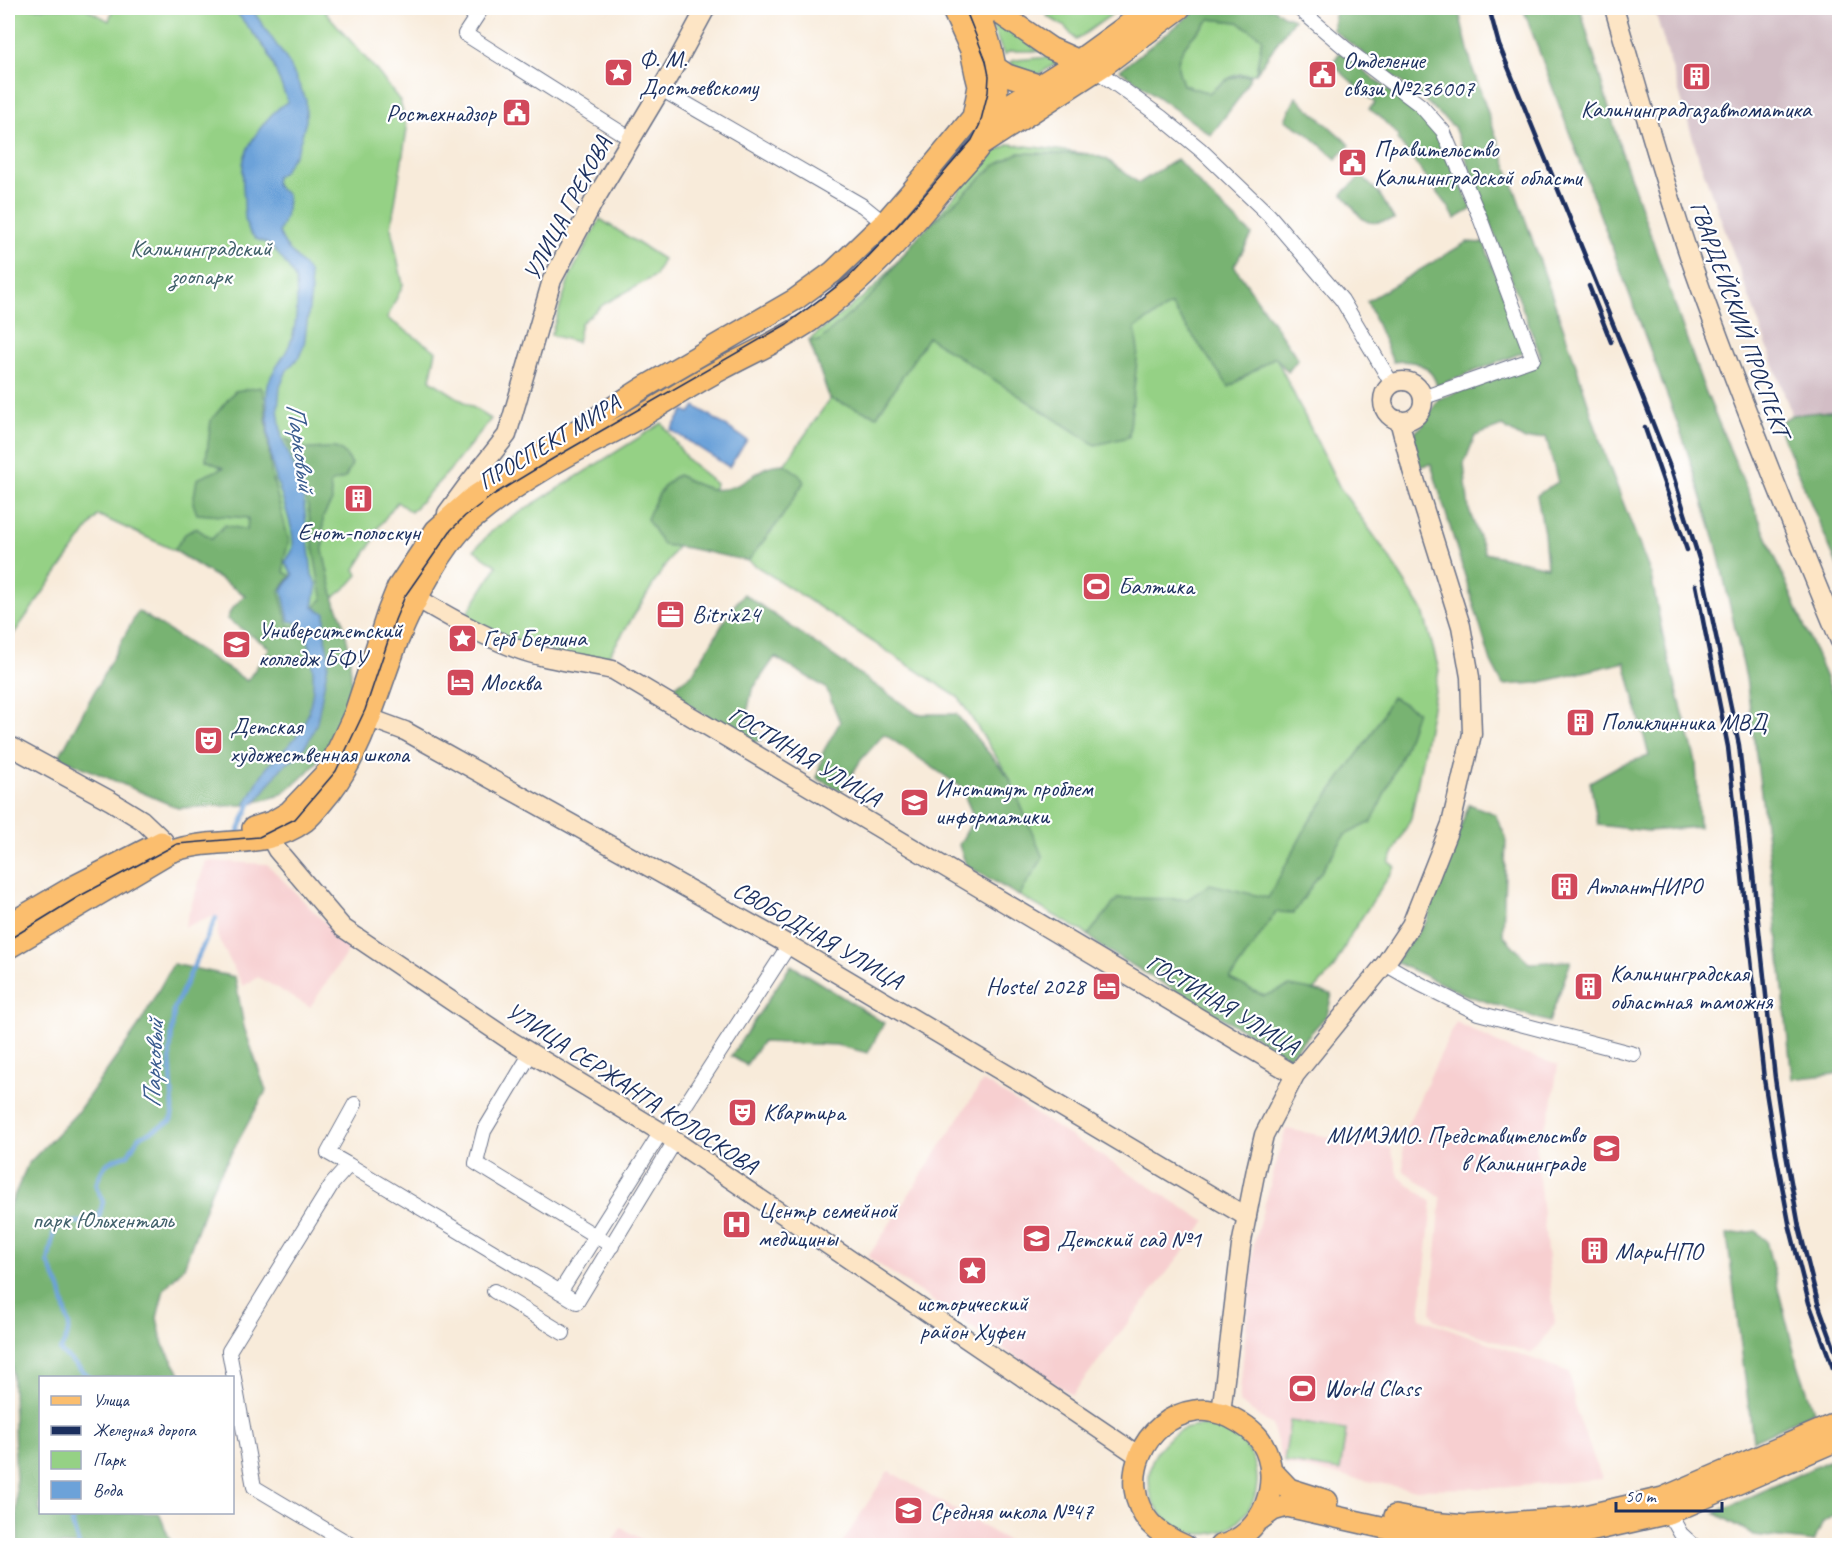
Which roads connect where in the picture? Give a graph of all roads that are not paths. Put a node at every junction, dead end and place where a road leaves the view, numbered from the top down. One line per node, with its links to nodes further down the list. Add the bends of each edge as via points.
1 (482, 8): 18 (street, via 465,34)
2 (706, 8): 14 (main road, УЛИЦА ГРЕКОВА)
3 (952, 8): 10 (main road, ПРОСПЕКТ МИРА)
4 (976, 8): 12 (main road, ПРОСПЕКТ МИРА)
5 (992, 8): 11 (main road, via 1050,48)
6 (1151, 8): 11 (main road)
7 (1180, 8): 11 (main road)
8 (1298, 8): 22 (street, via 1420,105 1443,131 1533,359)
9 (1614, 8): 26 (main road, ГВАРДЕЙСКИЙ ПРОСПЕКТ, via 1692,263)
10 (971, 50): 12 (main road); 17 (main road, ПРОСПЕКТ МИРА, via 979,86 973,117)
11 (1087, 65): 13 (main road); 15 (main road); 21 (street, via 1161,117 1269,215 1342,300)
12 (996, 69): 13 (main road); 16 (main road, ПРОСПЕКТ МИРА)
13 (1038, 86): 15 (main road); 16 (main road)
14 (661, 89): 18 (main road, УЛИЦА ГРЕКОВА); 20 (street, via 852,200)
15 (1062, 92): 19 (main road)
16 (995, 113): 17 (main road, via 983,123); 19 (main road, ПРОСПЕКТ МИРА)
17 (965, 129): 20 (main road, ПРОСПЕКТ МИРА)
18 (631, 139): 24 (main road, УЛИЦА ГРЕКОВА, via 552,280 507,435)
19 (980, 145): 25 (main road, ПРОСПЕКТ МИРА, via 855,285 808,322 502,496 466,525)
20 (884, 223): 24 (main road, ПРОСПЕКТ МИРА, via 833,272 796,299 643,388 472,498)
21 (1392, 384): 22 (main road, via 1411,383); 23 (main road, via 1385,392 1384,407)
22 (1422, 398): 23 (main road, via 1416,416)
23 (1399, 420): 34 (main road, via 1461,626 1470,676 1472,734 1451,824 1411,925)
24 (436, 530): 25 (main road, ПРОСПЕКТ МИРА)
25 (407, 593): 27 (main road, ПРОСПЕКТ МИРА, via 388,612); 37 (main road, ГОСТИНАЯ УЛИЦА, via 515,648 613,670)
26 (1839, 640)
27 (363, 716): 29 (main road, ПРОСПЕКТ МИРА, via 328,771); 32 (main road, СВОБОДНАЯ УЛИЦА, via 405,731)
28 (8, 745): 30 (main road)
29 (262, 836): 30 (main road, ПРОСПЕКТ МИРА); 35 (main road, УЛИЦА СЕРЖАНТА КОЛОСКОВА, via 343,928)
30 (178, 840): 31 (main road, ПРОСПЕКТ МИРА, via 71,888); 33 (main road, ПРОСПЕКТ МИРА, via 161,856)
31 (8, 925)
32 (789, 945): 39 (street); 41 (main road, СВОБОДНАЯ УЛИЦА)
33 (8, 948)
34 (1385, 964): 36 (street, via 1479,1013); 37 (main road)
35 (531, 1053): 39 (main road, УЛИЦА СЕРЖАНТА КОЛОСКОВА); 42 (street, via 484,1131 476,1163)
36 (1634, 1054)
37 (1295, 1076): 41 (main road, via 1264,1135)
38 (355, 1104): 40 (street, via 328,1153)
39 (667, 1136): 42 (street); 43 (street); 51 (main road, УЛИЦА СЕРЖАНТА КОЛОСКОВА)
40 (349, 1165): 45 (street); 47 (street, via 332,1184 228,1352)
41 (1247, 1217): 49 (main road)
42 (594, 1236): 43 (street); 45 (street)
43 (612, 1246): 45 (street, via 578,1302)
44 (494, 1291): 46 (street)
45 (560, 1292)
46 (563, 1333)
47 (233, 1376)
48 (234, 1383): 56 (street, via 254,1487)
49 (1221, 1413): 51 (main road, via 1196,1411 1172,1418 1152,1434); 52 (main road, via 1244,1424 1262,1443)
50 (1832, 1434): 52 (main road, via 1663,1498 1575,1518 1466,1526 1431,1523 1305,1495 1289,1489); 53 (main road)
51 (1139, 1456): 55 (main road, via 1135,1479 1138,1502)
52 (1271, 1470): 54 (main road, via 1270,1495)
53 (1669, 1513): 54 (main road, via 1576,1534 1474,1541 1430,1538 1287,1506); 59 (street, via 1681,1534)
54 (1259, 1520): 58 (main road, via 1243,1535)
55 (1165, 1541): 57 (main road)
56 (353, 1545)
57 (1185, 1545)
58 (1220, 1545)
59 (1694, 1545)

